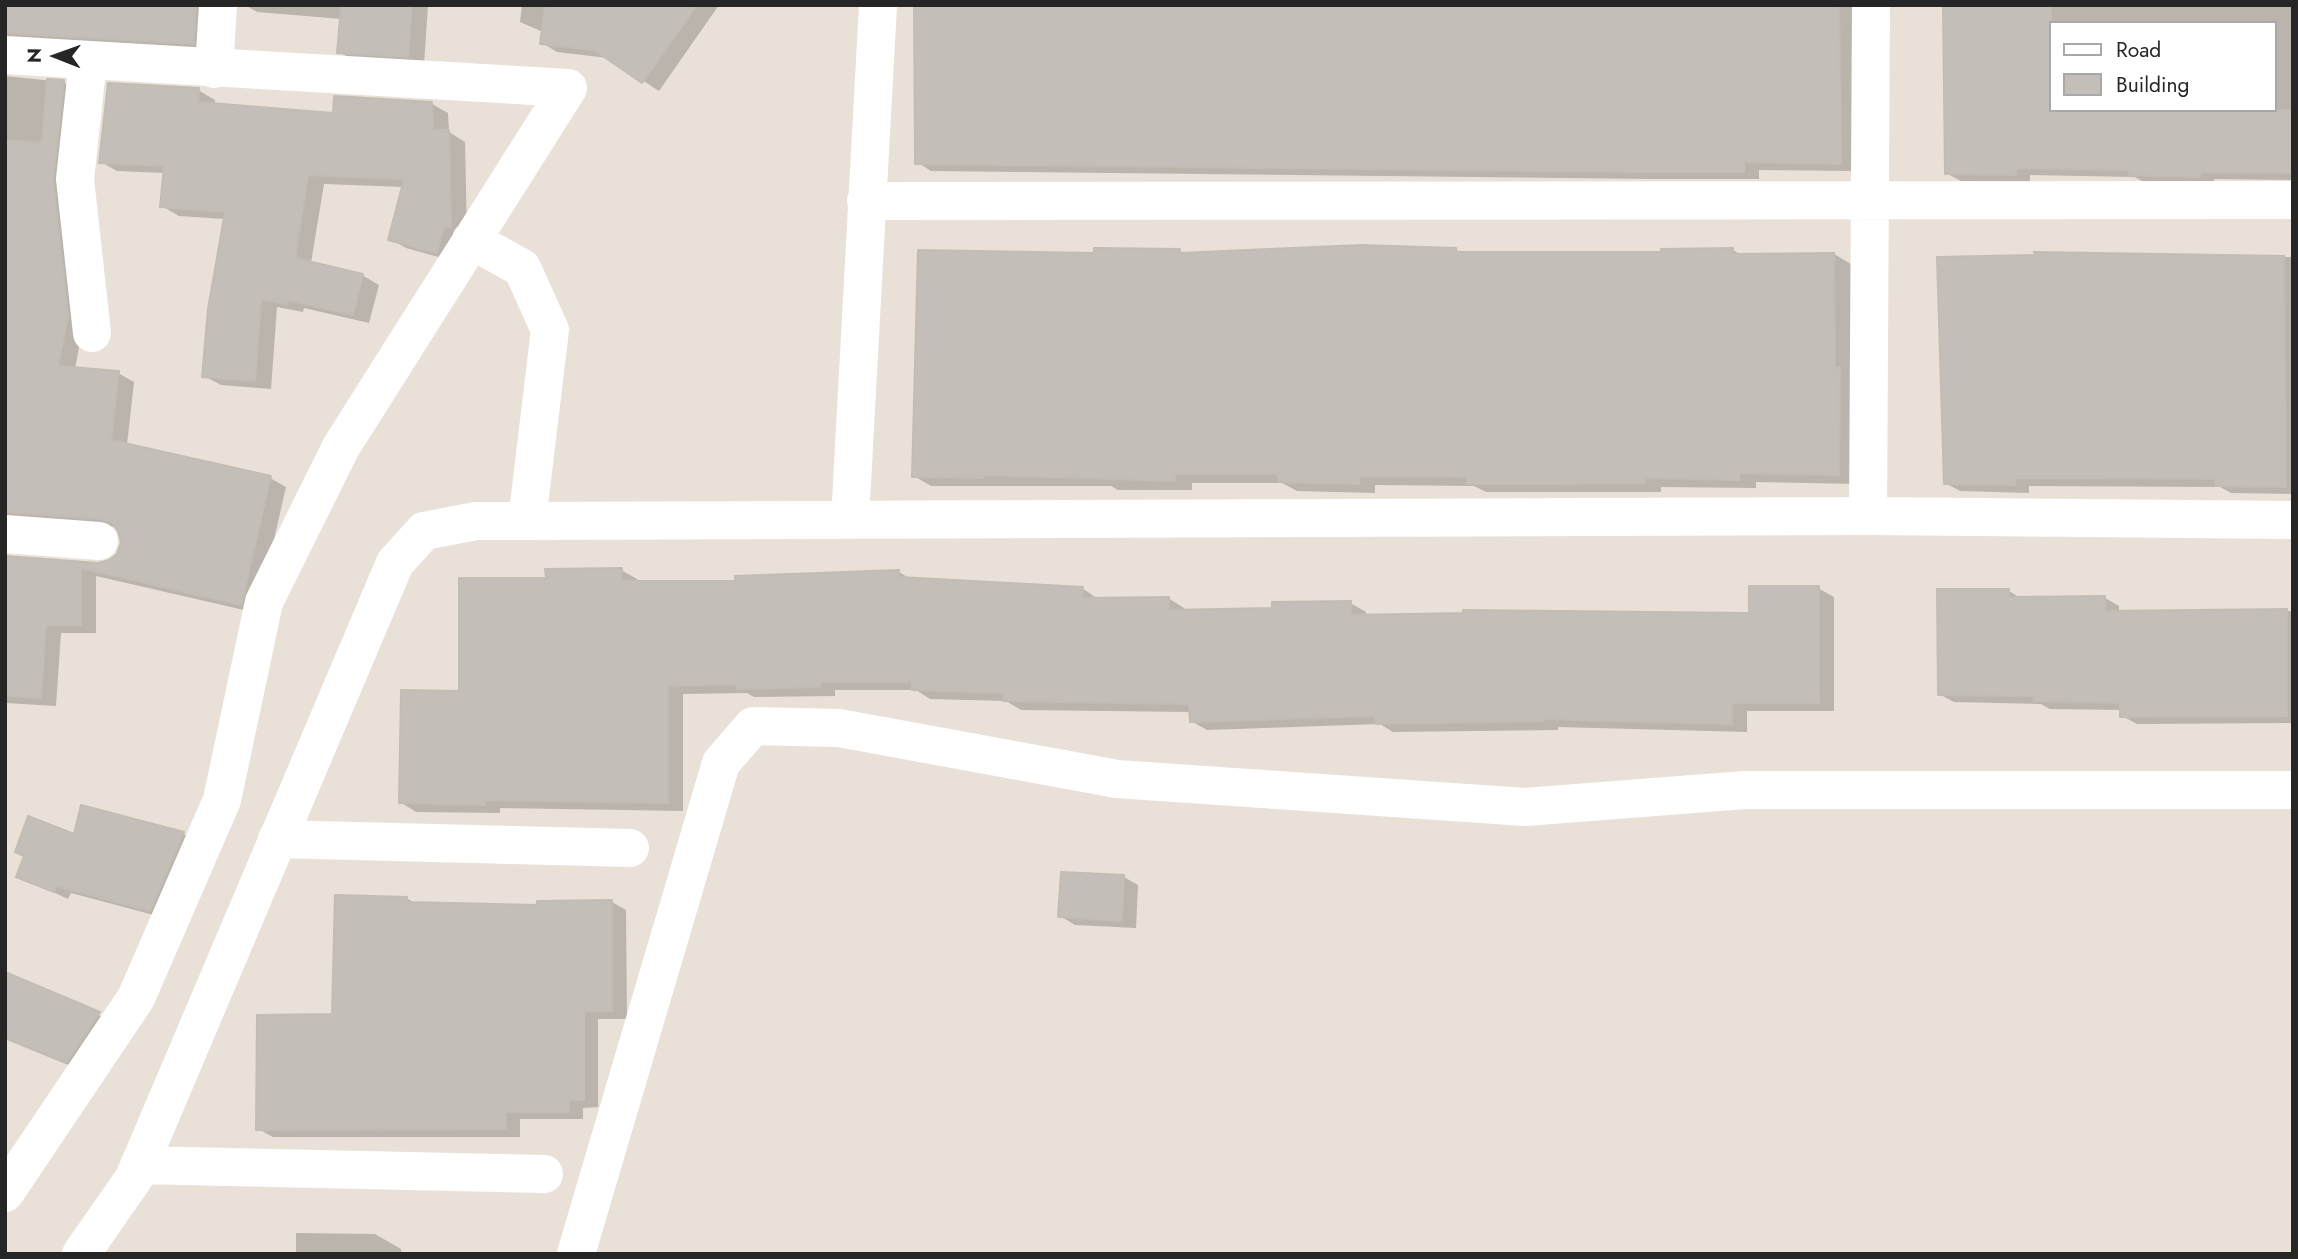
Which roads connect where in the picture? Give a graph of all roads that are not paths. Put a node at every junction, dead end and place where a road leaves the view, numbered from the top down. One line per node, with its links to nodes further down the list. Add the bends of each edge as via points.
1 (218, 5): 6 (street)
2 (878, 5): 9 (street)
3 (1871, 5): 7 (street)
4 (5, 55): 5 (street)
5 (88, 61): 6 (street); 11 (street, via 75,179)
6 (214, 69): 10 (street, via 568,88)
7 (1869, 200): 8 (street); 9 (street); 12 (street)
8 (2293, 200)
9 (866, 201): 13 (street)
10 (471, 240): 15 (street, via 522,268 550,330); 23 (street, via 341,447 264,602 222,800 136,998)
11 (92, 333)
12 (1868, 516): 13 (street); 14 (street)
13 (850, 520): 15 (street)
14 (2293, 520)
15 (527, 521): 19 (street, via 476,522 424,531 395,563)
16 (5, 534): 17 (street)
17 (99, 541)
18 (2293, 790): 25 (street, via 1745,790 1525,807 1117,779 839,728 753,726 721,763)
19 (277, 839): 20 (street); 21 (street)
20 (630, 848)
21 (139, 1165): 22 (street); 24 (street)
22 (544, 1174)
23 (5, 1193)
24 (81, 1254)
25 (576, 1254)

